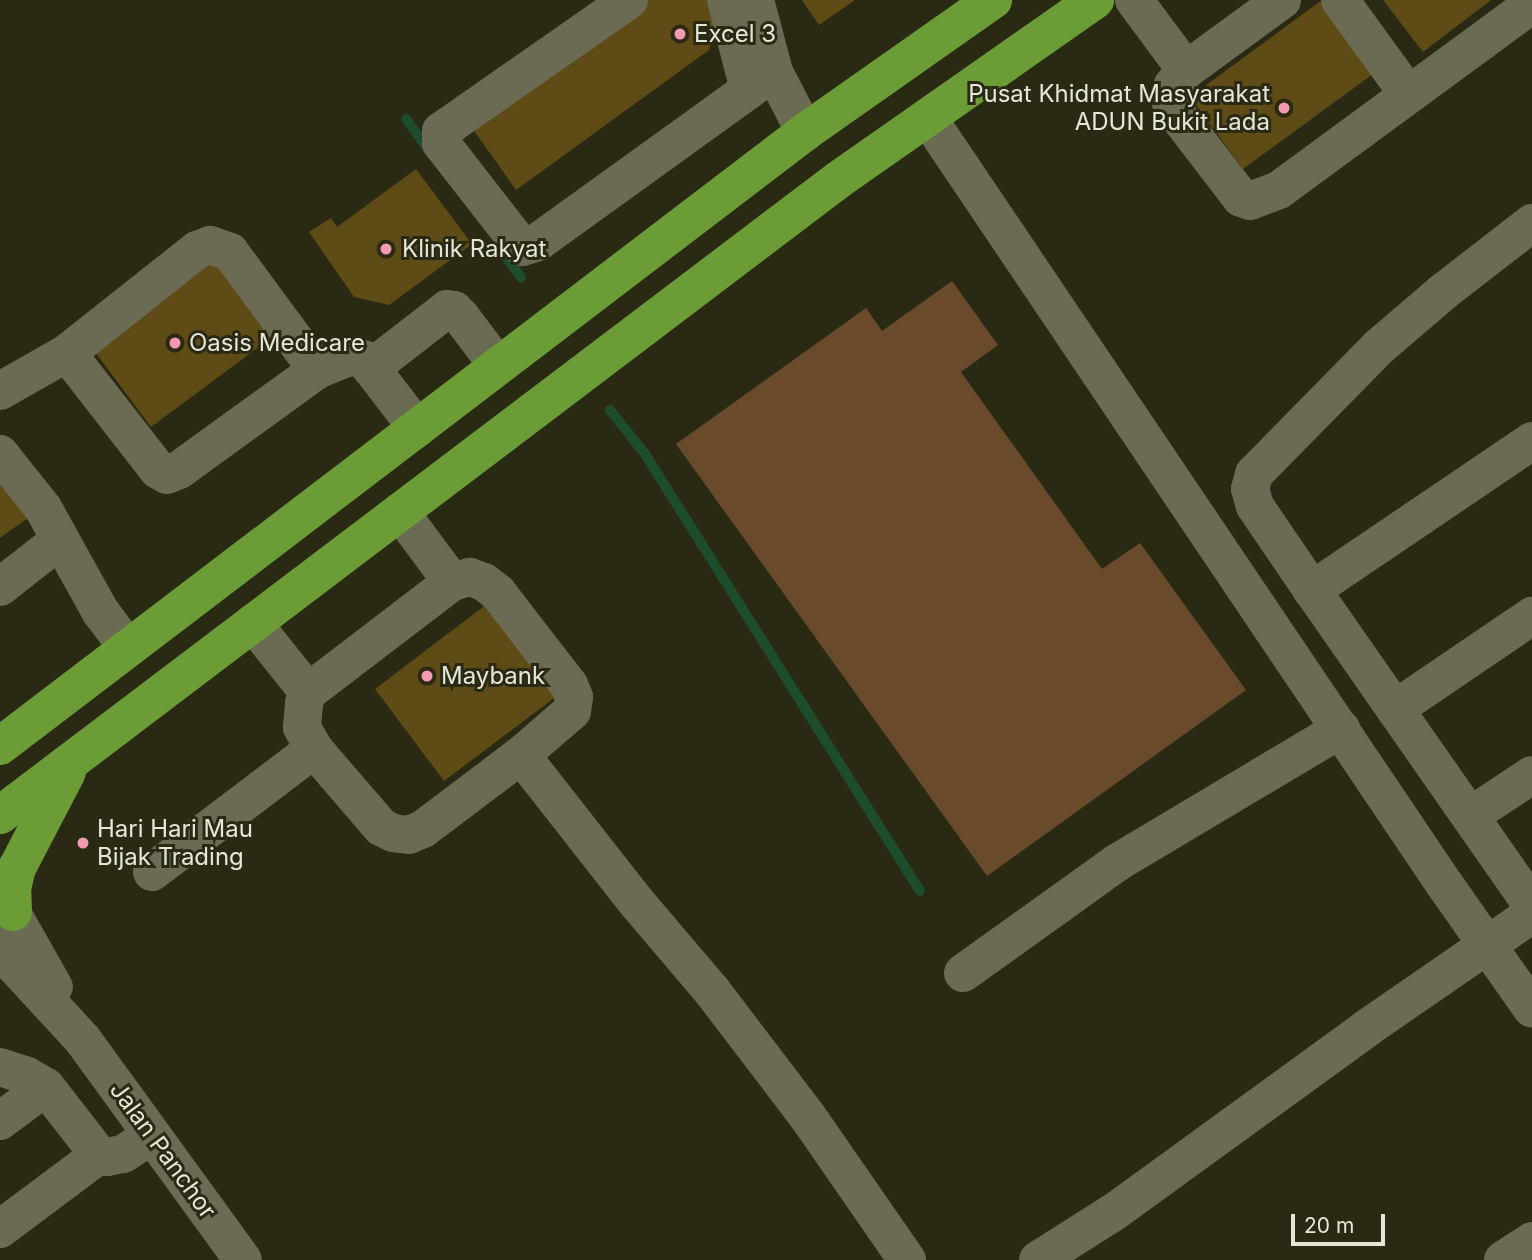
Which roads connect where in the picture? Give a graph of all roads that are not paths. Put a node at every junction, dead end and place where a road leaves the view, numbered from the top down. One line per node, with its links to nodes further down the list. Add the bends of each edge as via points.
1 (629, 0): 11 (street, via 441,131 441,143 522,247 538,242)
2 (726, 0): 11 (street)
3 (755, 0): 11 (street)
4 (993, 0): 14 (highway)
5 (1096, 0): 13 (highway)
6 (1133, 0): 10 (street)
7 (1282, 0): 10 (street)
8 (1340, 0): 12 (street)
9 (1532, 4): 12 (street)
10 (1186, 70): 12 (street, via 1173,85 1172,108 1241,198 1250,201 1279,190)
11 (762, 81): 14 (street)
12 (1408, 94)
13 (928, 118): 24 (highway, via 838,180); 36 (street)
14 (805, 132): 17 (highway)
15 (1532, 223): 28 (street, via 1380,346 1254,474 1250,489 1255,506)
16 (66, 353): 19 (street, via 158,470 167,475); 19 (street, via 197,250 210,245 230,252); 20 (street)
17 (498, 366): 18 (street, via 461,317 447,309); 21 (highway)
18 (371, 368): 19 (street, via 363,359 349,357); 21 (street)
19 (317, 370)
20 (0, 391)
21 (416, 428): 31 (highway)
22 (1532, 440): 28 (street)
23 (0, 454): 25 (street)
24 (400, 512): 26 (street); 30 (highway)
25 (51, 524): 27 (street); 31 (street, via 100,611)
26 (452, 583): 32 (street); 39 (street, via 470,577 498,593 574,697 572,711)
27 (0, 587)
28 (1312, 590): 33 (street)
29 (1532, 616): 33 (street)
30 (253, 624): 32 (street); 40 (highway)
31 (128, 648): 34 (highway)
32 (308, 692): 38 (street, via 300,716)
33 (1395, 709): 43 (street)
34 (40, 715): 35 (highway); 37 (highway)
35 (0, 726)
36 (1341, 729): 48 (street); 50 (street, via 1118,862)
37 (0, 746)
38 (314, 750): 39 (street, via 381,827 409,835); 44 (street)
39 (521, 755): 61 (street, via 784,1085)
40 (75, 758): 42 (highway); 45 (highway, via 17,868)
41 (1532, 775): 43 (street)
42 (0, 815)
43 (1470, 816): 46 (street)
44 (152, 872)
45 (6, 902): 52 (street)
46 (1532, 905)
47 (1532, 914): 48 (street)
48 (1490, 945): 51 (street); 62 (street, via 1367,1028 1114,1212)
49 (0, 950): 52 (street)
50 (963, 973)
51 (1532, 1009)
52 (83, 1041): 56 (street, Jalan Panchor)
53 (0, 1067): 54 (street)
54 (46, 1087): 55 (street); 57 (street)
55 (0, 1121)
56 (151, 1136): 57 (street, via 123,1154); 60 (street, Jalan Panchor)
57 (99, 1155): 58 (street)
58 (0, 1229)
59 (1532, 1241): 63 (street)
60 (231, 1255)
61 (907, 1260)
62 (1038, 1260)
63 (1503, 1260)

